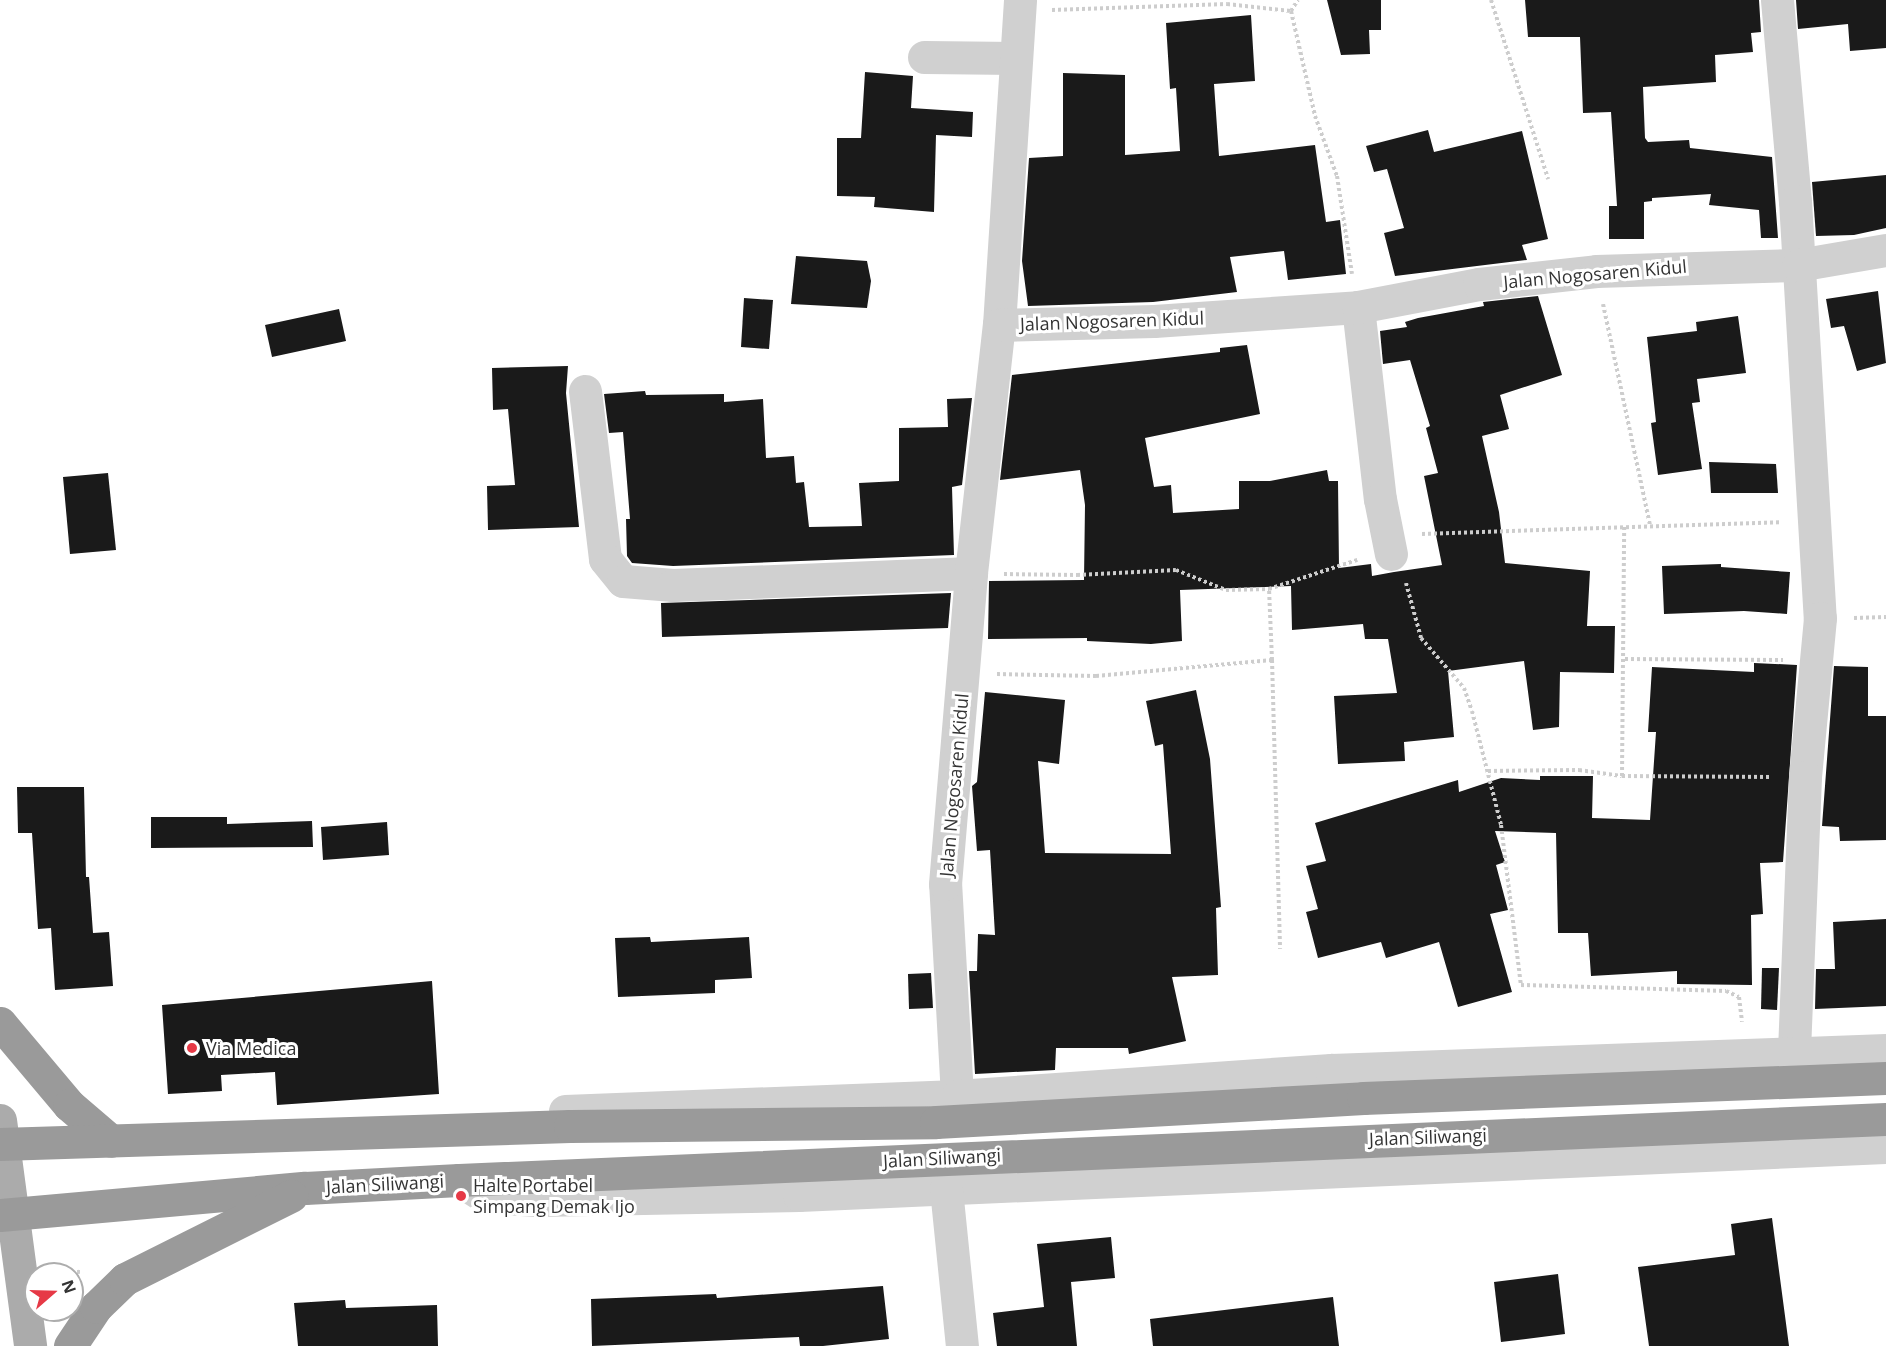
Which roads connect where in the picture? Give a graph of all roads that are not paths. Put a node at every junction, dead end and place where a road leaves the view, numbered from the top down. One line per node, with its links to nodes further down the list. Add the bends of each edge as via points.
1 (1777, 0): 6 (street)
2 (1019, 5): 4 (street)
3 (924, 57): 4 (street)
4 (1016, 58): 8 (street)
5 (1886, 250): 6 (street, Jalan Nogosaren Kidul)
6 (1798, 265): 7 (street, Jalan Nogosaren Kidul, via 1596,271 1479,284); 14 (street, via 1820,618 1805,777)
7 (1358, 307): 8 (street, Jalan Nogosaren Kidul, via 1154,321); 10 (street, via 1379,490)
8 (999, 325): 11 (street, Jalan Nogosaren Kidul)
9 (585, 391): 11 (street, via 605,559 623,581 673,585)
10 (1391, 554)
11 (971, 573): 16 (street, Jalan Nogosaren Kidul, via 945,884)
12 (0, 1023): 20 (highway, via 69,1105)
13 (1886, 1050): 14 (street)
14 (1794, 1053): 16 (street, via 1331,1070)
15 (1886, 1078): 18 (highway, Jalan Siliwangi, via 1363,1098 936,1122 570,1126)
16 (957, 1096): 18 (street, via 474,1115)
17 (1886, 1119): 22 (highway, Jalan Siliwangi)
18 (448, 1133): 20 (highway, Jalan Siliwangi)
19 (1, 1136): 20 (highway, Jalan Siliwangi); 25 (main road)
20 (111, 1141)
21 (1886, 1147): 24 (street)
22 (459, 1180): 23 (highway, Jalan Siliwangi); 24 (street, via 485,1197 537,1200)
23 (306, 1188): 25 (highway, Jalan Siliwangi); 27 (highway, via 125,1279 96,1307)
24 (946, 1189): 28 (street)
25 (7, 1215): 26 (main road)
26 (30, 1346)
27 (70, 1346)
28 (962, 1346)

